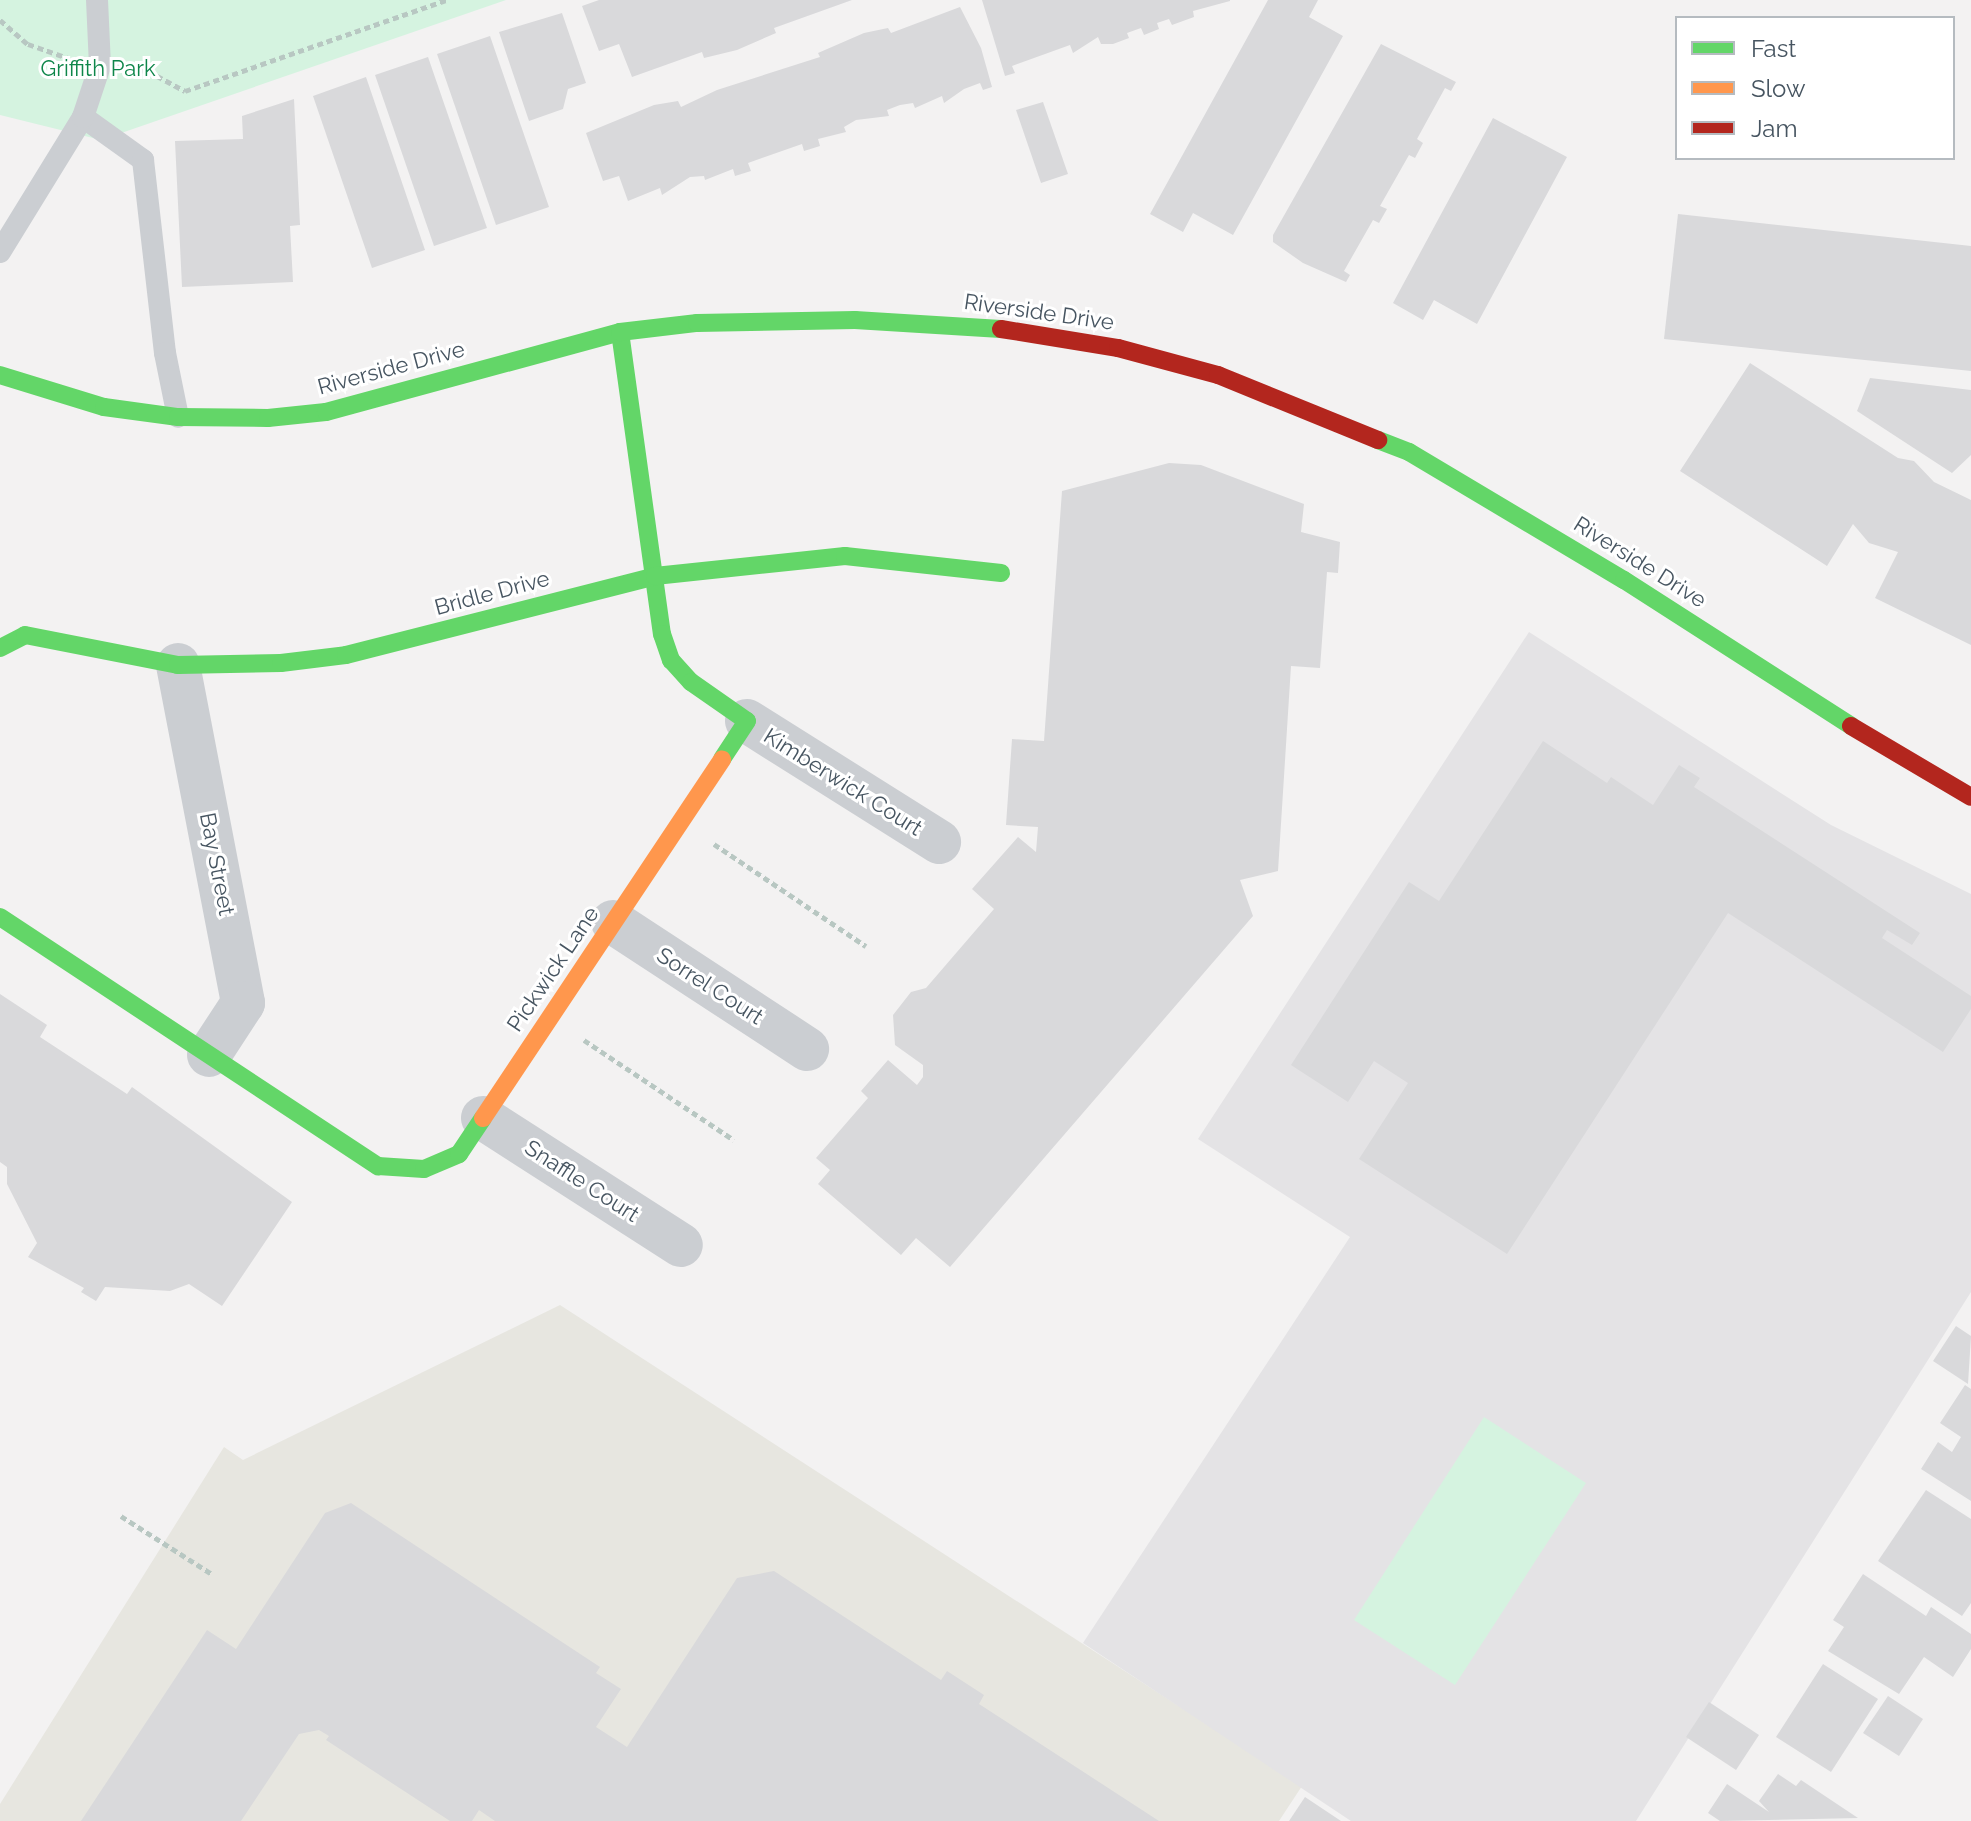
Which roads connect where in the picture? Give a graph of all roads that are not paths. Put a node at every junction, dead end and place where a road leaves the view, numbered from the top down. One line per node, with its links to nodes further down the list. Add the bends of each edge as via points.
1 (97, 0): 2 (lane, via 100,66)
2 (83, 117): 3 (lane); 6 (lane, via 143,160 165,353)
3 (0, 252)
4 (620, 332): 6 (street, Riverside Drive, via 326,412 268,418); 8 (street); 12 (street, Riverside Drive, via 697,323 968,324 1118,348 1218,375 1313,409 1421,458 1624,580 1929,776)
5 (0, 375): 6 (street, Riverside Drive, via 104,407)
6 (178, 417)
7 (1001, 573): 8 (street, Bridle Drive, via 845,556)
8 (655, 576): 10 (street, Bridle Drive, via 346,655); 11 (street, via 671,660 691,682)
9 (0, 648): 10 (street, Bridle Drive, via 25,635)
10 (178, 665): 17 (street, Bay Street, via 243,1003)
11 (747, 721): 13 (street, Kimberwick Court); 15 (street, Pickwick Lane)
12 (1971, 797)
13 (939, 842)
14 (0, 917): 17 (street, Pickwick Lane)
15 (613, 922): 16 (street, Sorrel Court); 18 (street, Pickwick Lane)
16 (807, 1049)
17 (209, 1055): 18 (street, Pickwick Lane, via 378,1166 424,1169 459,1154)
18 (483, 1118): 19 (street, Snaffle Court)
19 (681, 1245)

